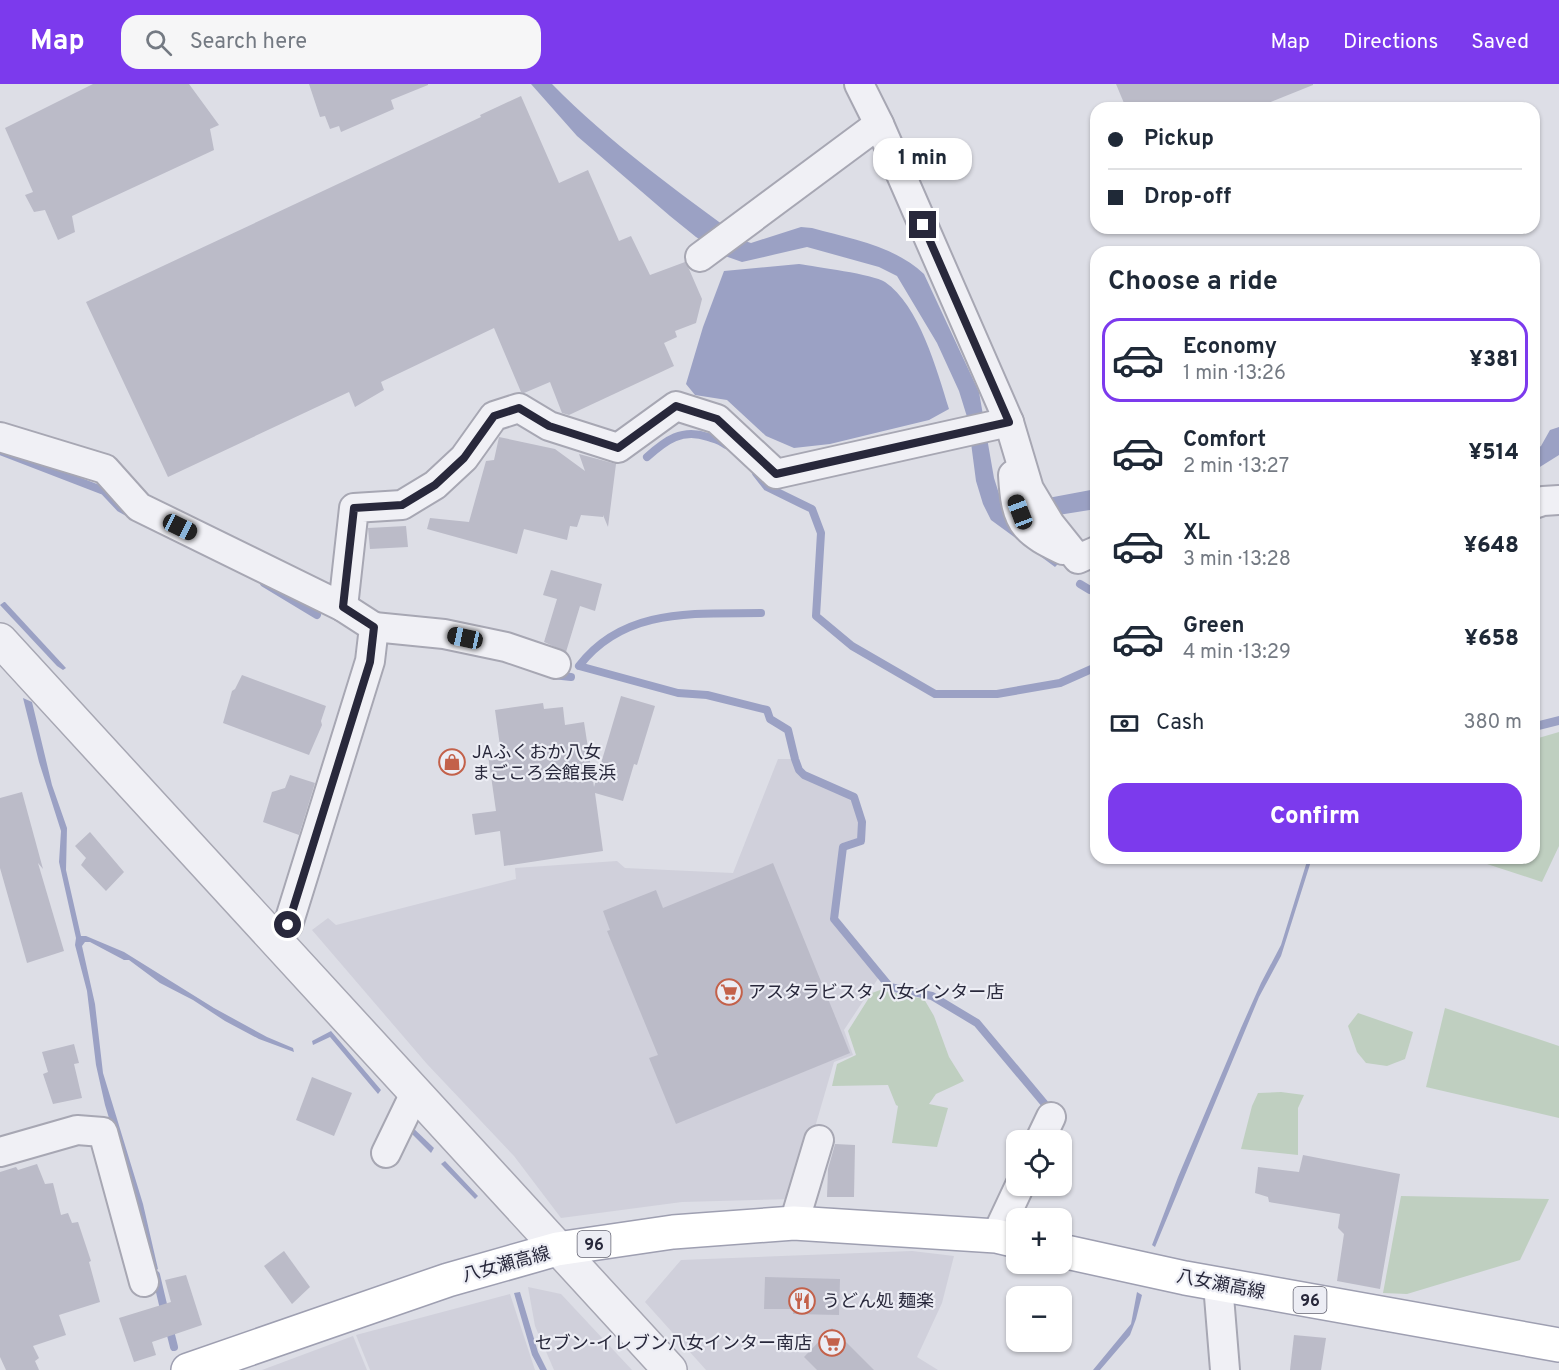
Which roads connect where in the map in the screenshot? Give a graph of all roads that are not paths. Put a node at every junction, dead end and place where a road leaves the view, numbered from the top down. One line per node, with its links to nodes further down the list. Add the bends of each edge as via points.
1 (859, 84): 2 (street)
2 (879, 124): 3 (street); 4 (street)
3 (705, 253)
4 (999, 424): 8 (street, via 1050,524); 9 (street, via 776,474 717,419 676,406 618,448 549,426 519,408 494,416 464,458 435,485 402,505 354,508)
5 (0, 437): 9 (street, via 105,469 139,507)
6 (1559, 500): 7 (street)
7 (1540, 502)
8 (1088, 555)
9 (345, 608): 10 (street); 13 (street, via 362,650)
10 (374, 627): 12 (street, via 444,634); 14 (street, via 370,662)
11 (0, 640): 15 (street)
12 (556, 663)
13 (343, 706)
14 (288, 925)
15 (415, 1093): 18 (street); 21 (street)
16 (819, 1140): 19 (street)
17 (0, 1152): 23 (street, via 77,1130 103,1132)
18 (386, 1154)
19 (794, 1223): 20 (main road, 八女瀬高線 / 96); 21 (main road, 八女瀬高線 / 96, via 673,1232)
20 (1006, 1238)
21 (557, 1249): 26 (main road, 八女瀬高線 / 96, via 448,1280); 27 (street)
22 (1072, 1253): 24 (main road, 八女瀬高線 / 96)
23 (144, 1282)
24 (1218, 1284): 25 (main road, 八女瀬高線 / 96); 28 (street)
25 (1559, 1345)
26 (188, 1370)
27 (670, 1370)
28 (1226, 1370)

